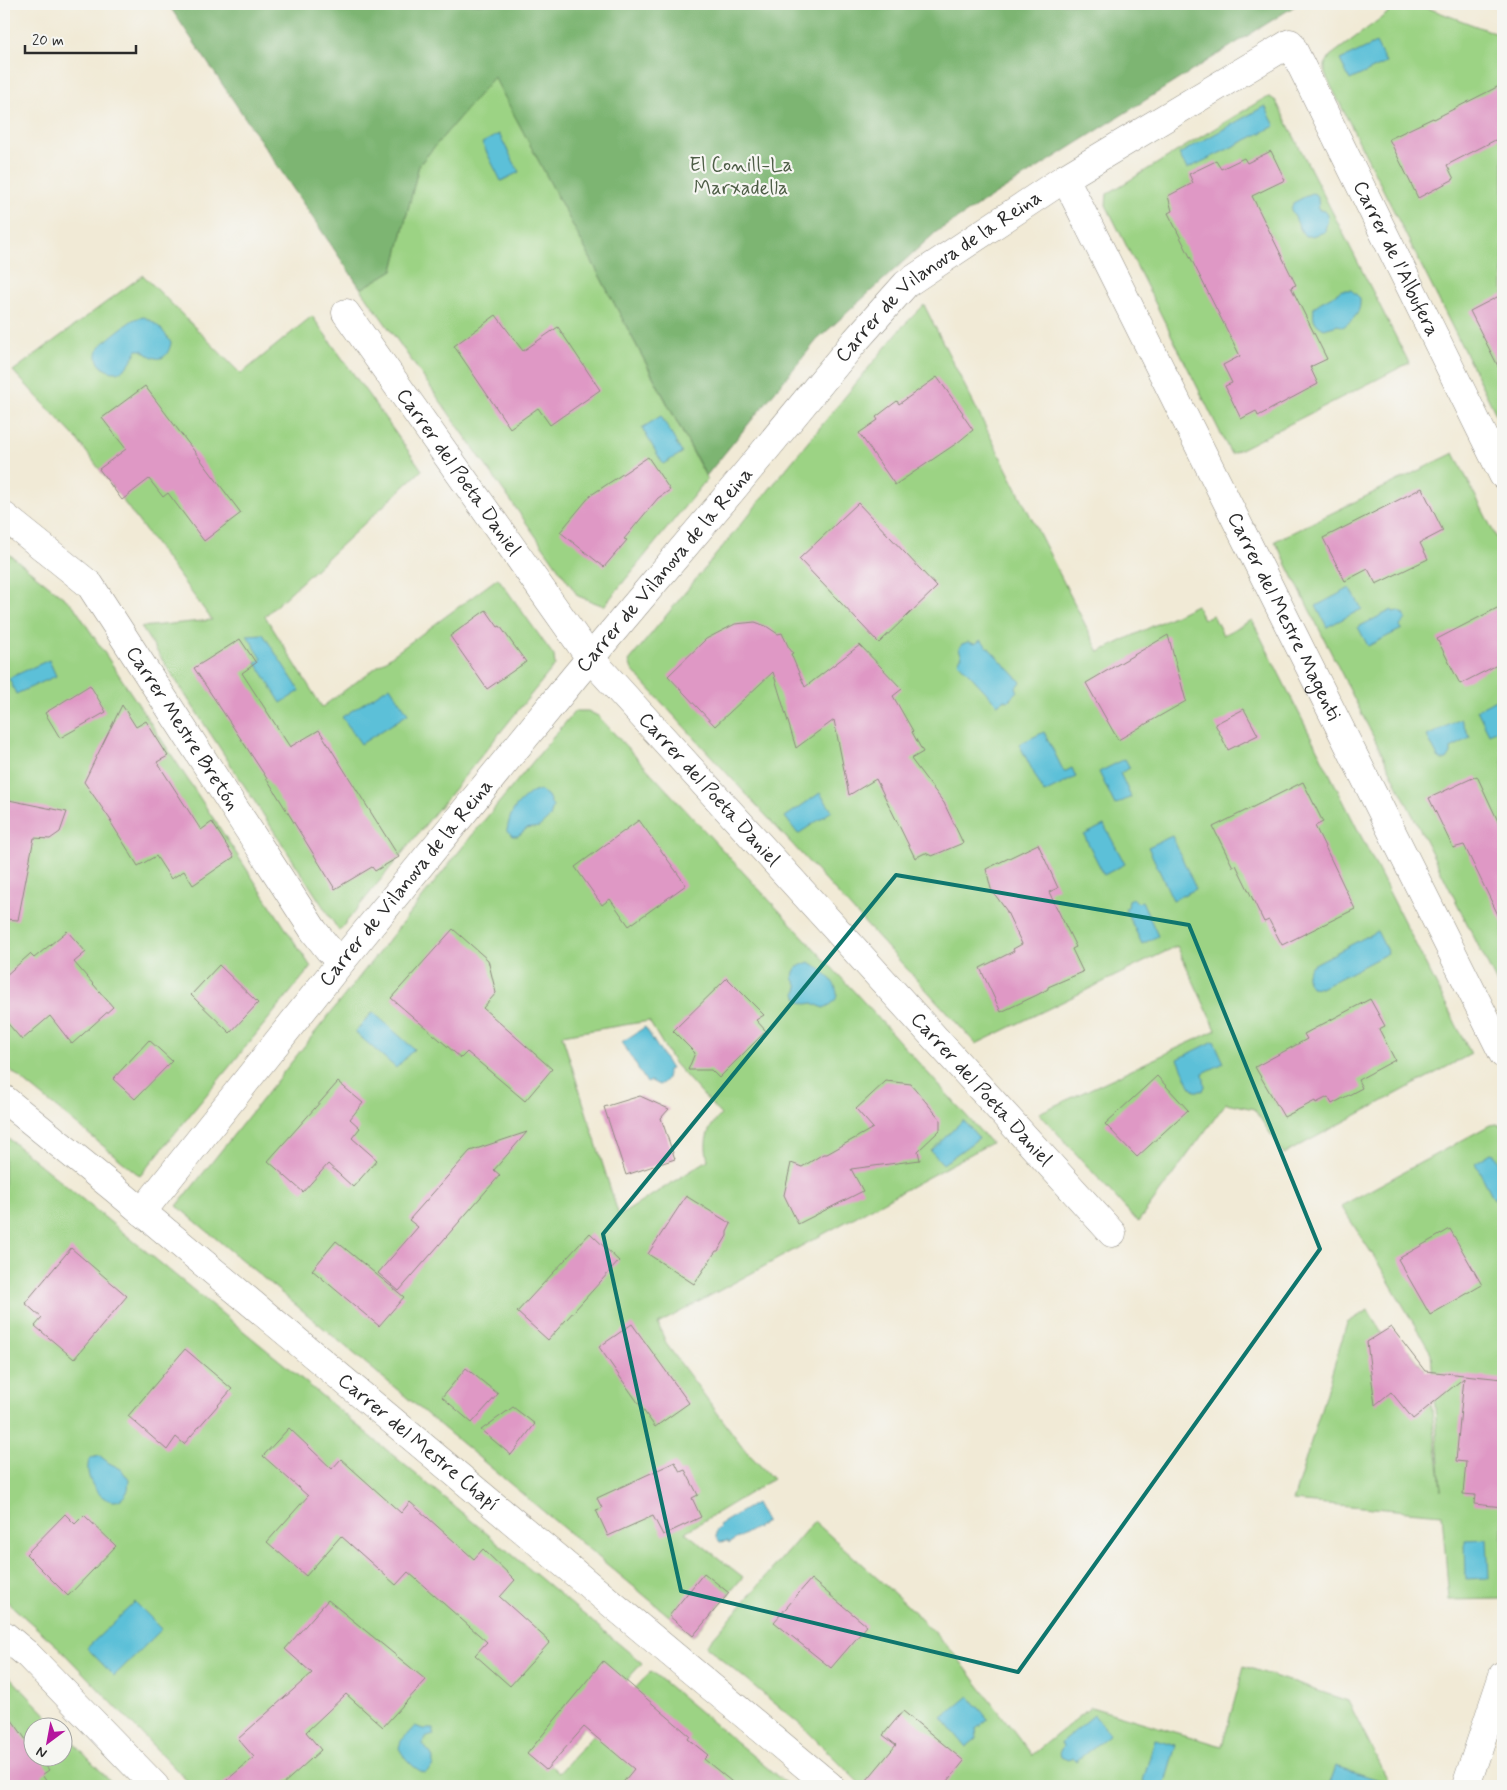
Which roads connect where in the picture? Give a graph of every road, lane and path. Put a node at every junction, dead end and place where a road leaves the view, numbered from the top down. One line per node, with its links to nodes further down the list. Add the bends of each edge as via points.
1 (1290, 43): 2 (street, Carrer de Vilanova de la Reina); 4 (street, Carrer de l'Albufera)
2 (1066, 178): 6 (street, Carrer de Vilanova de la Reina, via 906,284); 8 (street, Carrer del Mestre Magenti)
3 (346, 313): 6 (street, Carrer del Poeta Daniel)
4 (1503, 475)
5 (4, 516): 7 (street, Carrer Mestre Bretón, via 90,585 314,930)
6 (590, 658): 7 (street, Carrer de Vilanova de la Reina); 11 (street, Carrer del Poeta Daniel)
7 (341, 962): 10 (street, Carrer de Vilanova de la Reina)
8 (1503, 1054)
9 (4, 1099): 10 (street, Carrer del Mestre Chapí)
10 (142, 1212): 15 (street, Carrer del Mestre Chapí)
11 (1112, 1233)
12 (4, 1635): 14 (street, via 28,1655)
13 (1503, 1675): 16 (street)
14 (156, 1786)
15 (830, 1786)
16 (1466, 1786)

